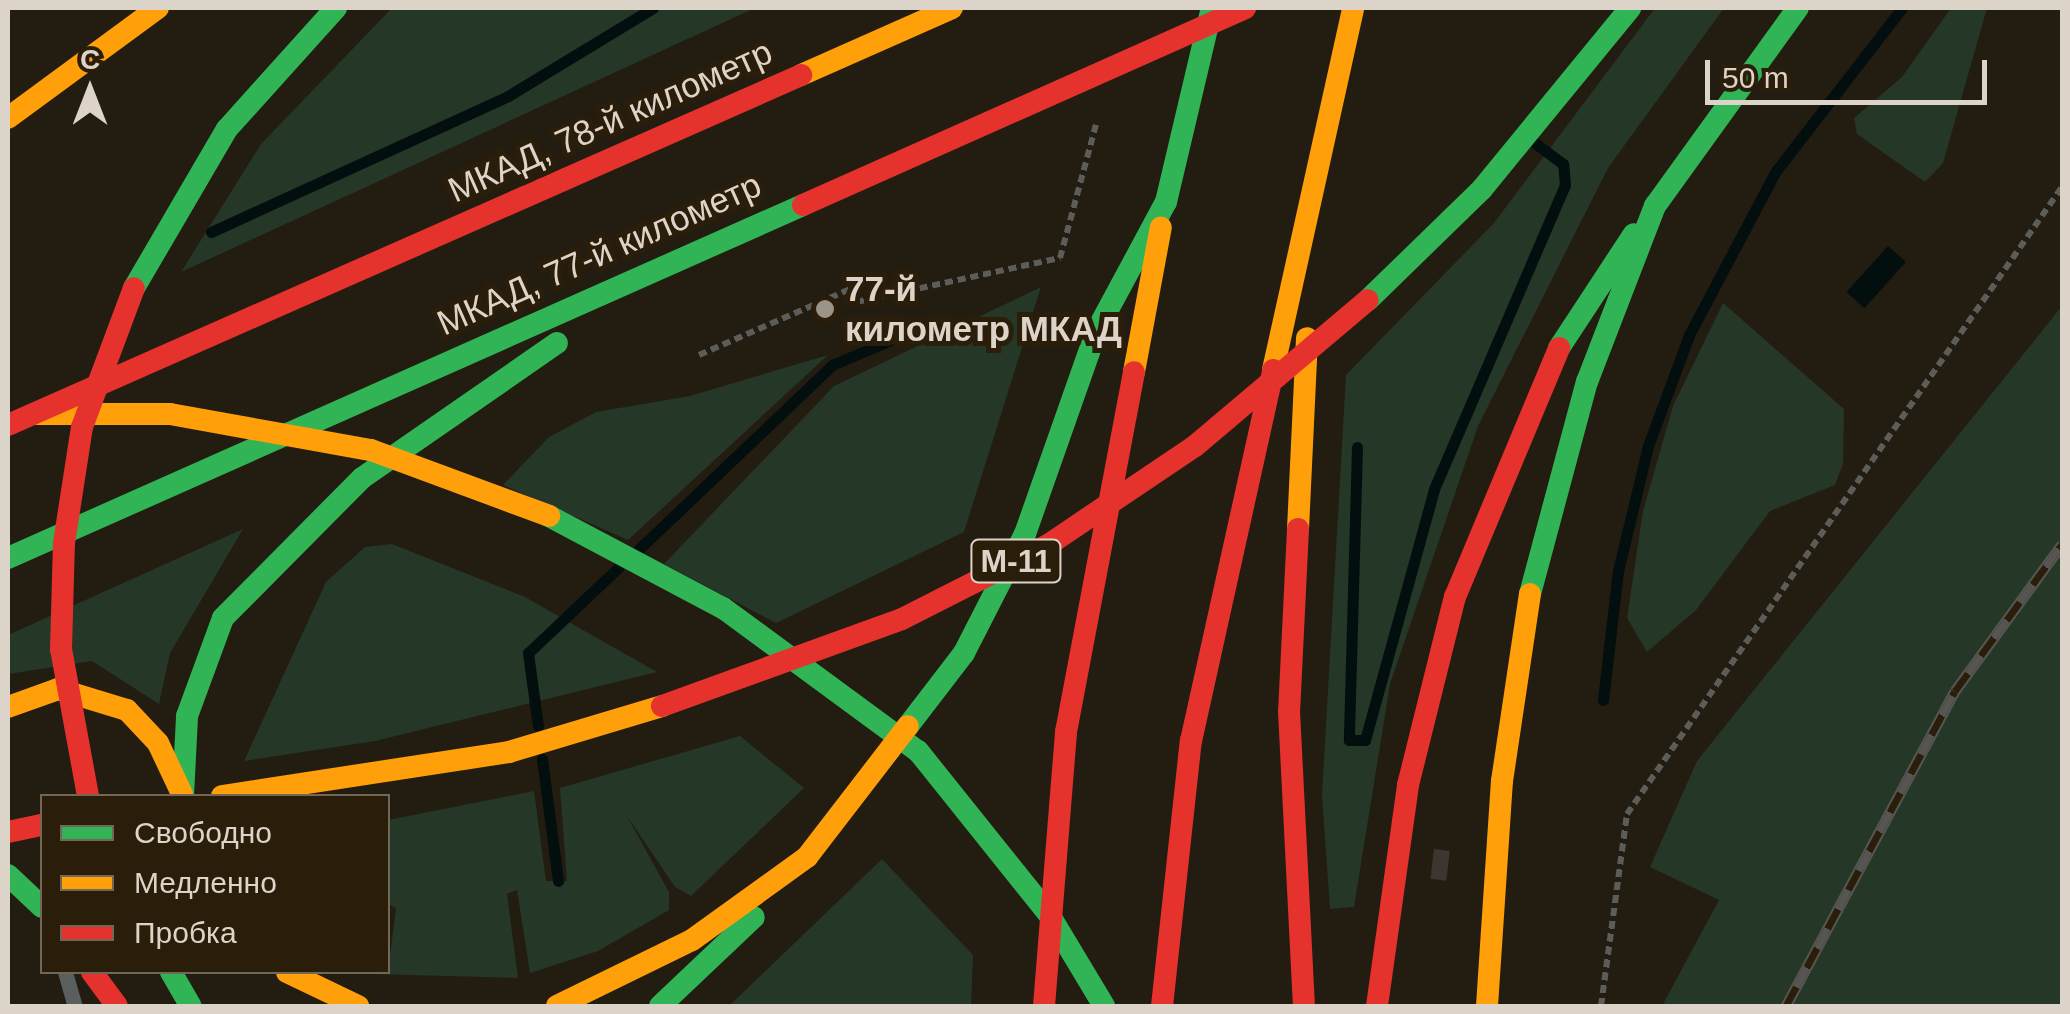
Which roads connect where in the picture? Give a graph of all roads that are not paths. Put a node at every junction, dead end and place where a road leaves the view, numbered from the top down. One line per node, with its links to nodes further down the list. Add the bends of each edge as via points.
1 (158, 8): 9 (main road)
2 (336, 8): 18 (main road, via 227,129 114,323 82,428 64,543 61,649)
3 (952, 8): 15 (main road, МКАД, 78-й километр)
4 (1245, 8): 8 (main road)
5 (1353, 8): 10 (main road)
6 (1630, 8): 21 (main road, М-11, via 1482,189 1321,346 1195,446 1048,545 902,620 716,690 510,752)
7 (1798, 8): 12 (main road)
8 (1217, 13): 11 (main road, М-11); 13 (main road, МКАД, 77-й километр)
9 (8, 118)
10 (1322, 130): 39 (main road, via 1191,741); 40 (main road, via 1293,542 1294,905)
11 (1166, 202): 24 (main road, М-11, via 1097,330 1026,534 964,653); 37 (main road, via 1066,732)
12 (1655, 206): 41 (main road, via 1585,298 1519,428 1456,597 1408,784); 42 (main road, via 1587,382 1536,558 1502,781)
13 (751, 224): 16 (main road, МКАД, 77-й километр); 20 (main road, via 471,396 292,542 223,618 187,716)
14 (8, 414): 38 (main road, via 170,414 371,450 557,519 723,608 918,751 1050,916)
15 (8, 425)
16 (8, 558)
17 (8, 707): 19 (main road, via 58,689 127,710 158,743)
18 (88, 794)
19 (182, 794)
20 (183, 794)
21 (235, 794)
22 (40, 826): 23 (main road)
23 (8, 832)
24 (808, 857): 35 (main road, М-11, via 692,940); 36 (main road)
25 (8, 875): 26 (main road)
26 (40, 905)
27 (66, 974): 31 (lane)
28 (93, 974): 32 (main road)
29 (172, 974): 33 (main road)
30 (291, 974): 34 (main road)
31 (75, 1006)
32 (117, 1006)
33 (191, 1006)
34 (358, 1006)
35 (558, 1006)
36 (660, 1006)
37 (1044, 1006)
38 (1104, 1006)
39 (1162, 1006)
40 (1304, 1006)
41 (1377, 1006)
42 (1487, 1006)

